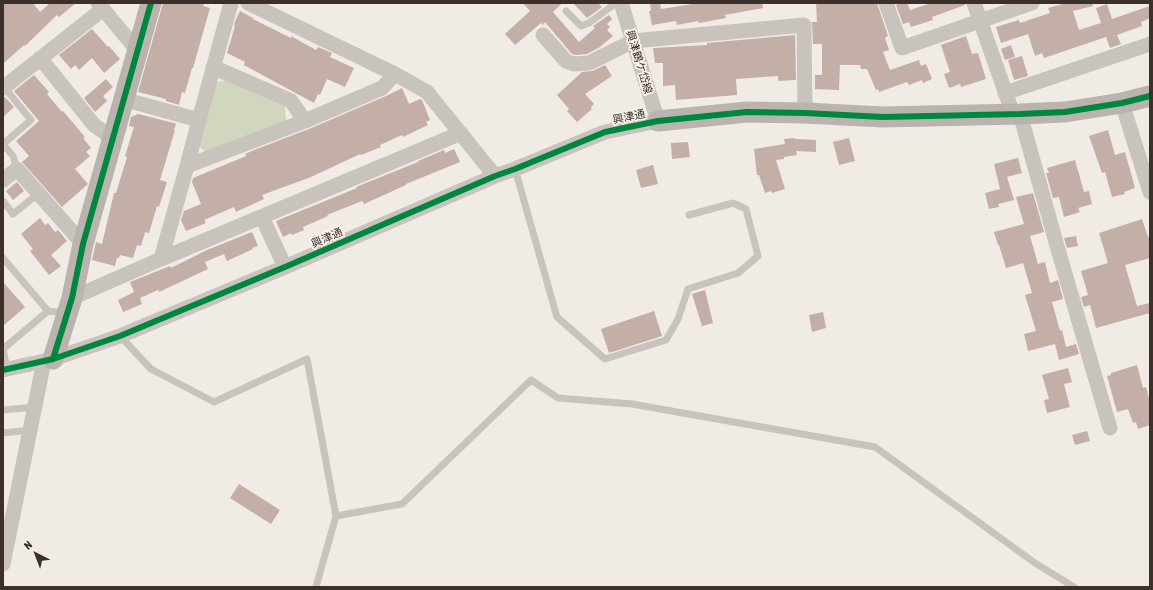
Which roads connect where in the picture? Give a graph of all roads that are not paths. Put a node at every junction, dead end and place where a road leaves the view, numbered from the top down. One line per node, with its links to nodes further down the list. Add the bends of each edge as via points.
1 (151, 3): 15 (street)
2 (231, 3): 17 (street)
3 (248, 3): 18 (street)
4 (616, 3): 10 (lane, via 581,26)
5 (622, 3): 13 (street, 興津鶴ケ岱線)
6 (886, 3): 11 (street, via 902,48)
7 (974, 3): 11 (street)
8 (1032, 3): 11 (street)
9 (100, 6): 15 (street); 16 (street)
10 (566, 11)
11 (980, 21): 20 (street)
12 (543, 35): 13 (street, via 566,61 574,64 589,63)
13 (633, 42): 24 (street, via 804,25); 28 (street, 興津鶴ケ岱線)
14 (1150, 44): 20 (street)
15 (137, 50): 22 (street)
16 (40, 58): 19 (street); 30 (street, via 94,125)
17 (213, 67): 26 (street); 27 (street, via 291,101)
18 (394, 74): 27 (street, via 382,88); 29 (street, via 428,92)
19 (3, 87): 31 (lane, via 31,120)
20 (1005, 93): 25 (street)
21 (1150, 96): 23 (street)
22 (123, 99): 26 (street); 30 (street)
23 (1122, 103): 25 (street, via 1064,112); 37 (street)
24 (804, 113): 25 (street, via 883,116); 28 (street, via 747,112)
25 (1016, 114): 52 (street)
26 (199, 120): 32 (street)
27 (304, 121): 32 (street)
28 (658, 121): 34 (street, 興津通, via 605,132)
29 (461, 133): 35 (street); 41 (street)
30 (112, 138): 42 (street)
31 (3, 144): 33 (lane, via 13,156)
32 (188, 166): 44 (street)
33 (17, 168): 36 (street); 38 (street)
34 (515, 169): 35 (street, 興津通); 40 (lane, via 557,317 605,359 666,340 678,319 688,289 738,273 758,256 746,210 733,203)
35 (495, 176): 45 (street, 興津通)
36 (3, 180)
37 (1150, 192)
38 (39, 193): 39 (lane, via 14,214); 42 (street)
39 (3, 201)
40 (689, 215)
41 (262, 217): 44 (street); 45 (street)
42 (83, 244): 46 (street)
43 (3, 258): 46 (lane)
44 (161, 259): 46 (street)
45 (285, 267): 47 (street, 興津通)
46 (62, 308): 48 (street); 49 (lane, via 3,349)
47 (120, 336): 48 (street, 興津通); 55 (lane, via 151,369 214,402 308,359)
48 (49, 360): 49 (street, 興津通); 50 (street)
49 (5, 370)
50 (35, 407): 51 (lane); 53 (street)
51 (3, 410)
52 (1110, 428)
53 (30, 430): 54 (lane); 56 (street)
54 (3, 432)
55 (336, 516): 57 (lane); 58 (lane, via 402,504 531,380 558,398 632,404 875,447 1035,563)
56 (3, 564)
57 (316, 587)
58 (1074, 587)

